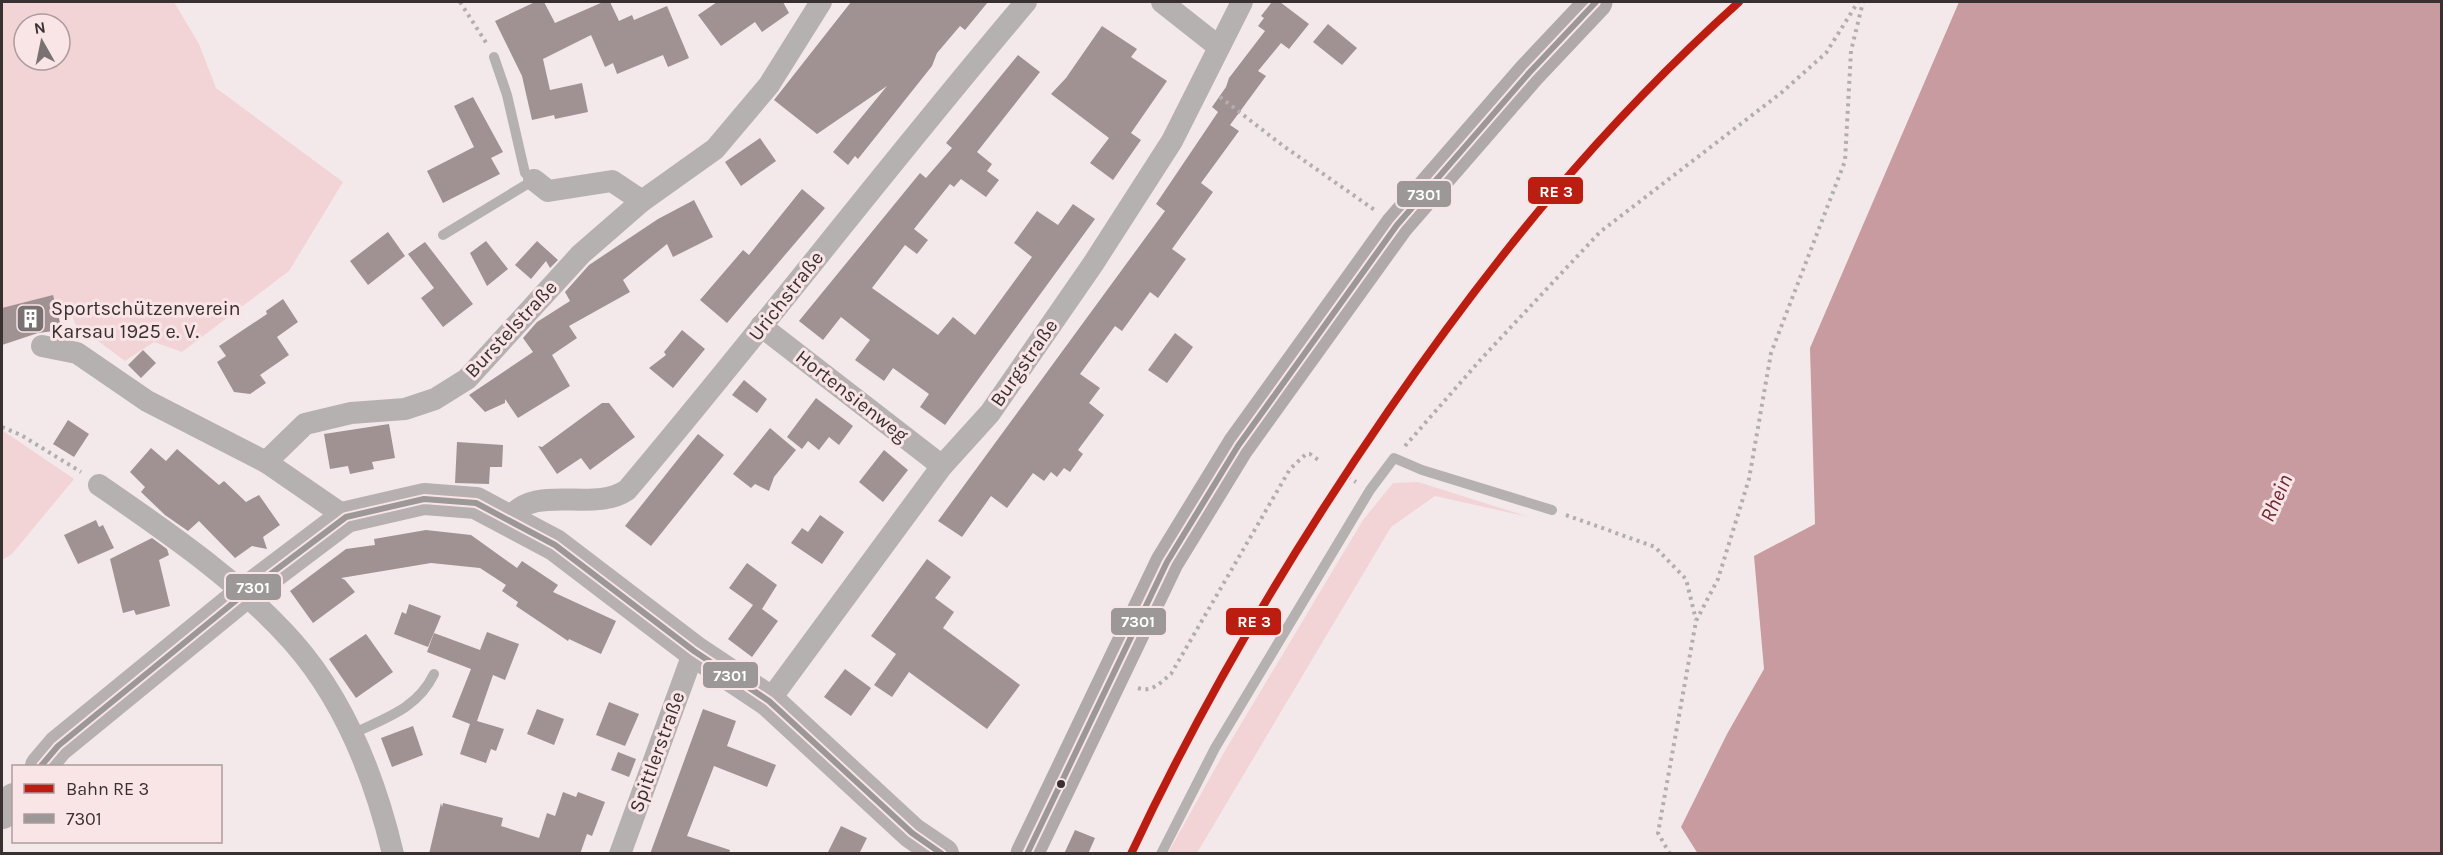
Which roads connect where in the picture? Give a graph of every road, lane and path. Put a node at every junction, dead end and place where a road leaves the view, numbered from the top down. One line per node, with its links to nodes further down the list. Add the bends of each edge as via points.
1 (460, 2): 10 (path)
2 (821, 2): 13 (street, Burstelstraße, via 769,85 715,149)
3 (1026, 2): 16 (street, Urichstraße, via 914,134)
4 (1162, 2): 9 (street)
5 (1242, 2): 9 (street, Burgstraße)
6 (1596, 2): 14 (main road, via 1528,73)
7 (1858, 2): 19 (path, via 1826,53 1600,232)
8 (1863, 2): 28 (path, via 1851,51 1845,161 1771,353 1749,479 1718,579)
9 (1219, 48): 11 (street, Burgstraße)
10 (494, 57): 12 (lane, via 525,173)
11 (1200, 81): 14 (path, via 1282,145); 22 (street, Burgstraße, via 1172,141 1093,264 990,413)
12 (534, 180): 13 (street, via 548,191 612,181); 15 (lane)
13 (642, 201): 20 (street, Burstelstraße, via 581,254 467,379 435,399 405,409 351,413 305,424)
14 (1397, 225): 31 (main road, via 1238,446 1167,562)
15 (443, 236)
16 (762, 326): 22 (street, Hortensienweg); 26 (street, Urichstraße, via 620,496 536,501 515,510)
17 (42, 346): 20 (street, via 77,354 147,401)
18 (2, 427): 23 (path, via 59,457)
19 (1394, 458): 24 (lane); 41 (lane, via 1370,490 1215,748)
20 (266, 462): 25 (street)
21 (1321, 462): 31 (path, via 1306,454 1290,469 1171,674 1158,686 1145,690)
22 (942, 466): 32 (street, Burgstraße)
23 (99, 484): 27 (street, via 167,531)
24 (1552, 510): 28 (path, via 1655,547 1686,579)
25 (346, 517): 26 (street, via 424,499 476,503); 27 (street)
26 (508, 520): 29 (street, via 555,544)
27 (244, 594): 33 (street, via 293,643 336,703); 34 (street, via 58,746)
28 (1696, 621): 42 (path, via 1658,833)
29 (694, 651): 32 (street); 38 (street, Spittlerstraße)
30 (434, 674): 33 (lane, via 426,691 404,708)
31 (1112, 678): 40 (main road)
32 (769, 701): 39 (street, via 912,833)
33 (352, 734): 37 (street, via 366,762)
34 (42, 765)
35 (12, 801): 36 (street)
36 (2, 813)
37 (393, 854)
38 (620, 854)
39 (943, 854)
40 (1027, 854)
41 (1161, 854)
42 (1670, 854)

